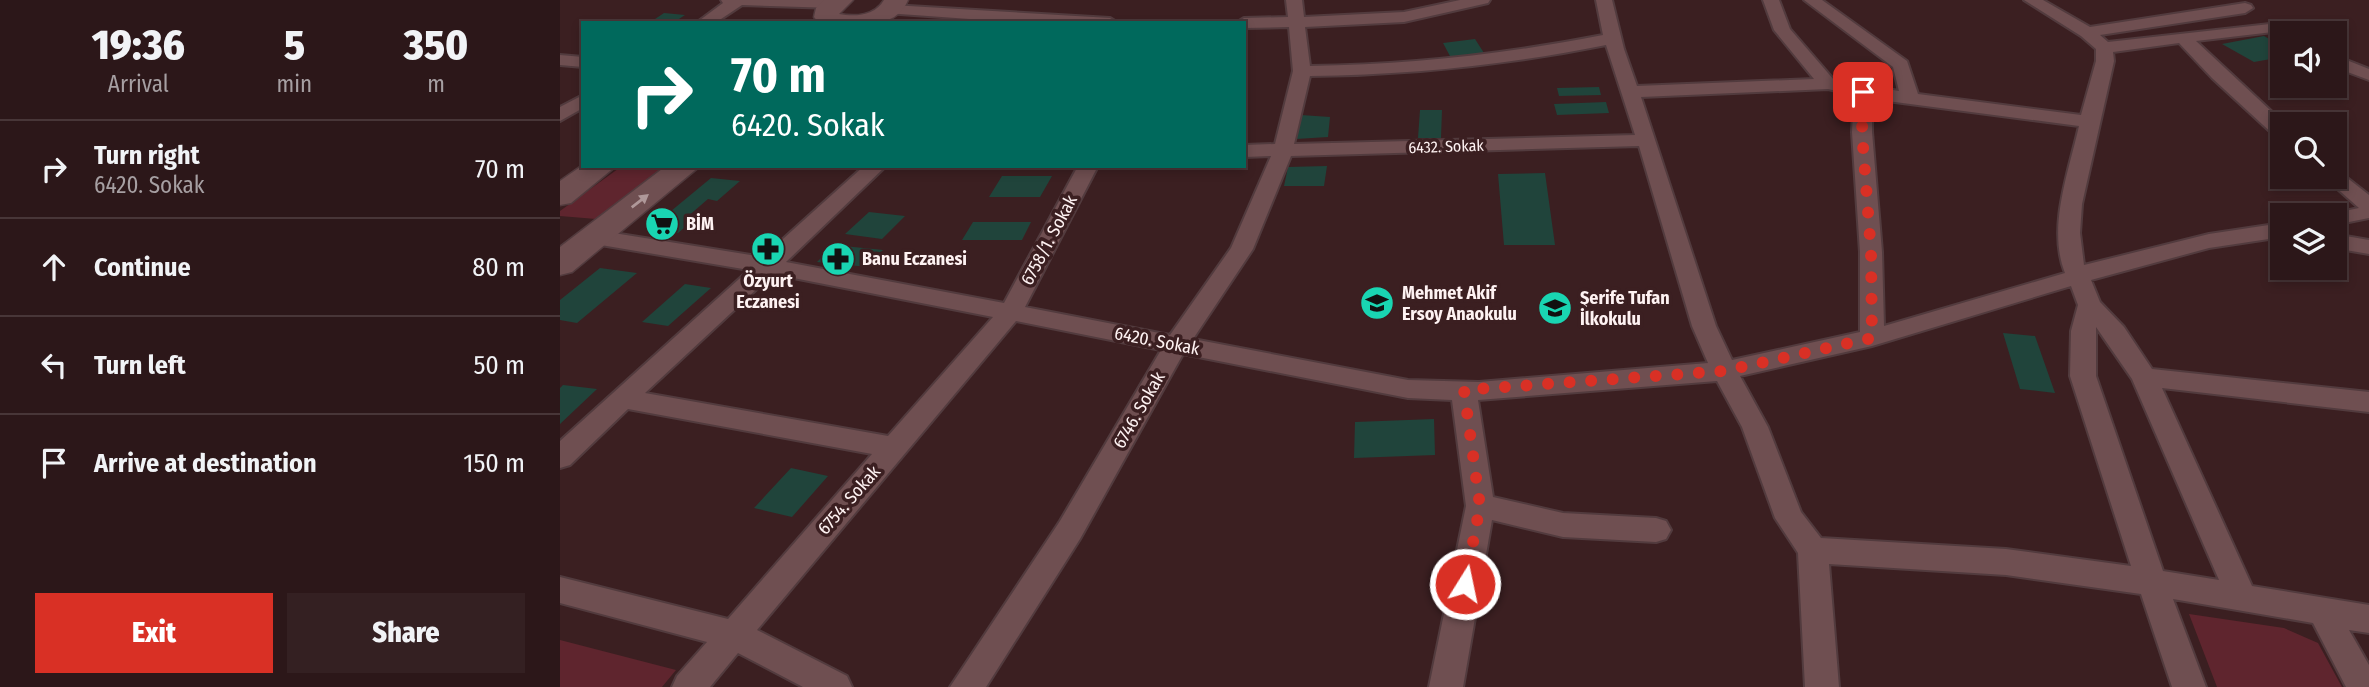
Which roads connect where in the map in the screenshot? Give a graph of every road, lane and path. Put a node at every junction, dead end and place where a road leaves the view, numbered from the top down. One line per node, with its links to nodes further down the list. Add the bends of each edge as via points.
1 (729, 0): 2 (street)
2 (739, 0): 9 (street); 14 (street)
3 (1035, 0): 13 (street)
4 (1481, 0): 12 (street, via 1404,17)
5 (1604, 0): 24 (street)
6 (1770, 0): 31 (street, via 1782,30)
7 (1812, 0): 34 (street, via 1901,65)
8 (2032, 0): 22 (street)
9 (838, 1): 15 (main road); 16 (main road, via 825,13)
10 (2239, 4): 20 (street); 22 (street)
11 (892, 8): 13 (street); 17 (main road)
12 (1295, 11): 19 (street); 29 (street, 6746. Sokak)
13 (1012, 20): 18 (street)
14 (707, 21)
15 (806, 21)
16 (836, 21)
17 (862, 21)
18 (1045, 21)
19 (1246, 23)
20 (2270, 25)
21 (2270, 31): 23 (street)
22 (2087, 32): 25 (street)
23 (2183, 37): 25 (street); 37 (street)
24 (1613, 38): 29 (street, via 1533,54 1407,69); 32 (street)
25 (2104, 48): 38 (street, via 2105,61)
26 (560, 60): 27 (street)
27 (581, 62)
28 (2347, 66): 30 (street)
29 (1302, 71): 40 (street, 6746. Sokak)
30 (2369, 75)
31 (1828, 84): 32 (street); 33 (street)
32 (1631, 92): 39 (street)
33 (1863, 92): 34 (street); 60 (street)
34 (1910, 98): 38 (street)
35 (581, 101): 36 (street)
36 (560, 115)
37 (2270, 121)
38 (2088, 122): 57 (street, via 2069,233)
39 (1647, 140): 40 (street, 6432. Sokak); 62 (street, via 1704,326)
40 (1283, 150): 41 (street, 6432. Sokak); 61 (street, 6746. Sokak, via 1242,249)
41 (1246, 152)
42 (598, 168): 47 (main road)
43 (682, 168): 52 (main road, one-way to 43)
44 (874, 168): 56 (street)
45 (1087, 168): 59 (street, 6758/1. Sokak)
46 (2347, 187): 48 (street)
47 (560, 196)
48 (2369, 205)
49 (2369, 212): 50 (street)
50 (2347, 216)
51 (2270, 233): 57 (street, 6420. Sokak, via 2209,240)
52 (595, 237): 55 (main road); 56 (street, 6420. Sokak)
53 (2347, 243): 54 (street)
54 (2369, 247)
55 (560, 264)
56 (771, 266): 59 (street, 6420. Sokak); 65 (street)
57 (2078, 276): 58 (street); 60 (street, 6420. Sokak)
58 (2090, 305): 63 (street); 72 (street, via 2083,331 2083,376)
59 (1010, 313): 61 (street, 6420. Sokak); 67 (street, 6754. Sokak)
60 (1872, 338): 62 (street, 6420. Sokak)
61 (1176, 345): 64 (street, 6420. Sokak, via 1408,388); 80 (street, 6746. Sokak, via 1070,530)
62 (1724, 371): 64 (street, 6420. Sokak); 71 (street, via 1755,427 1789,518)
63 (2144, 377): 66 (street); 74 (street)
64 (1464, 390): 69 (street)
65 (624, 399): 67 (street); 68 (street)
66 (2369, 402)
67 (894, 447): 77 (street, 6754. Sokak)
68 (560, 457)
69 (1480, 506): 70 (street, via 1563,525); 81 (street)
70 (1656, 530)
71 (1813, 550): 72 (street, via 2006,562); 82 (street)
72 (2152, 582): 74 (street); 83 (street)
73 (560, 590): 77 (street)
74 (2242, 597): 75 (street)
75 (2323, 611): 76 (street); 84 (street)
76 (2369, 619)
77 (735, 635): 78 (street, 6754. Sokak); 79 (street)
78 (689, 687)
79 (835, 687)
80 (967, 687)
81 (1446, 687)
82 (1822, 687)
83 (2189, 687)
84 (2363, 687)

